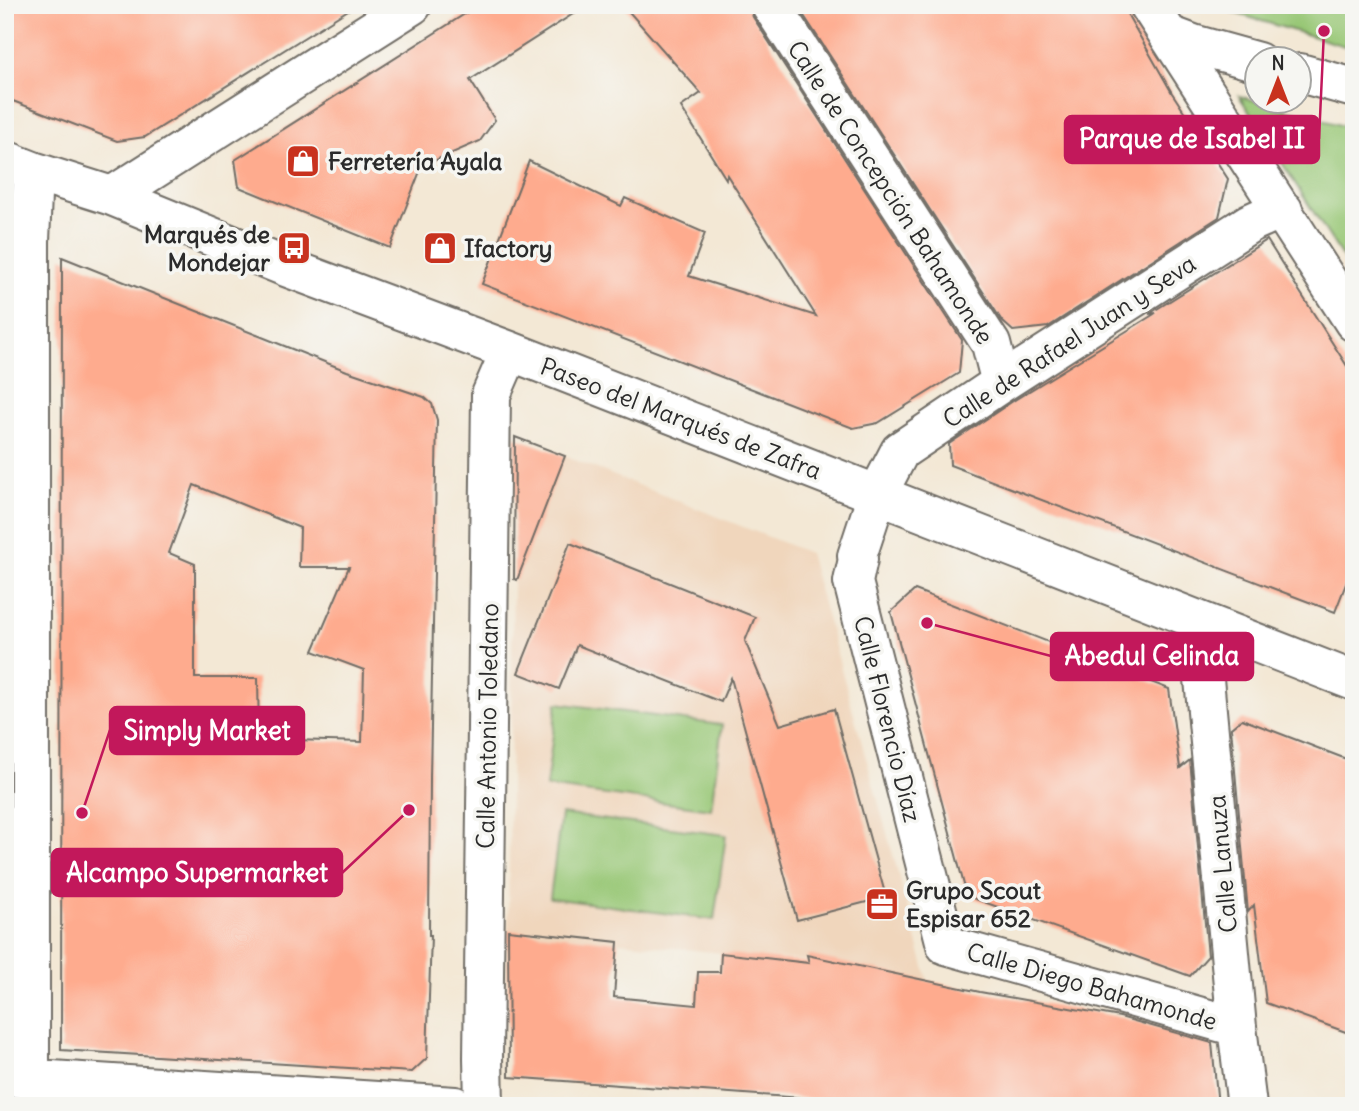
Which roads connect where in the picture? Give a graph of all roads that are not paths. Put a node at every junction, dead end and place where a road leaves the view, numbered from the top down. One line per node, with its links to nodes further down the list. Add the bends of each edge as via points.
1 (412, 5): 8 (street)
2 (771, 5): 12 (street, Calle de Concepción Bahamonde, via 991,344)
3 (1159, 20): 4 (street, via 1193,44); 9 (street)
4 (1244, 58)
5 (1314, 77): 6 (street)
6 (1354, 88)
7 (19, 166): 8 (street, Paseo del Marqués de Zafra); 18 (street, via 30,241)
8 (112, 195): 11 (street, Paseo del Marqués de Zafra, via 286,267)
9 (1283, 210): 10 (street); 12 (street, Calle de Rafael Juan y Seva, via 1250,223)
10 (1354, 322)
11 (510, 351): 13 (street, Paseo del Marqués de Zafra); 20 (street, Calle Antonio Toledano, via 492,395 491,414)
12 (1002, 383): 13 (street, Calle de Rafael Juan y Seva, via 900,451)
13 (877, 495): 14 (street, Paseo del Marqués de Zafra); 16 (street, Calle Florencio Díaz, via 853,582)
14 (1204, 623): 15 (street, Paseo del Marqués de Zafra); 17 (street, Calle Lanuza, via 1200,637)
15 (1354, 681)
16 (946, 945): 17 (street, Calle Diego Bahamonde)
17 (1237, 1027): 21 (street, Calle Lanuza)
18 (18, 1078): 19 (street)
19 (455, 1106)
20 (484, 1106)
21 (1247, 1106)

